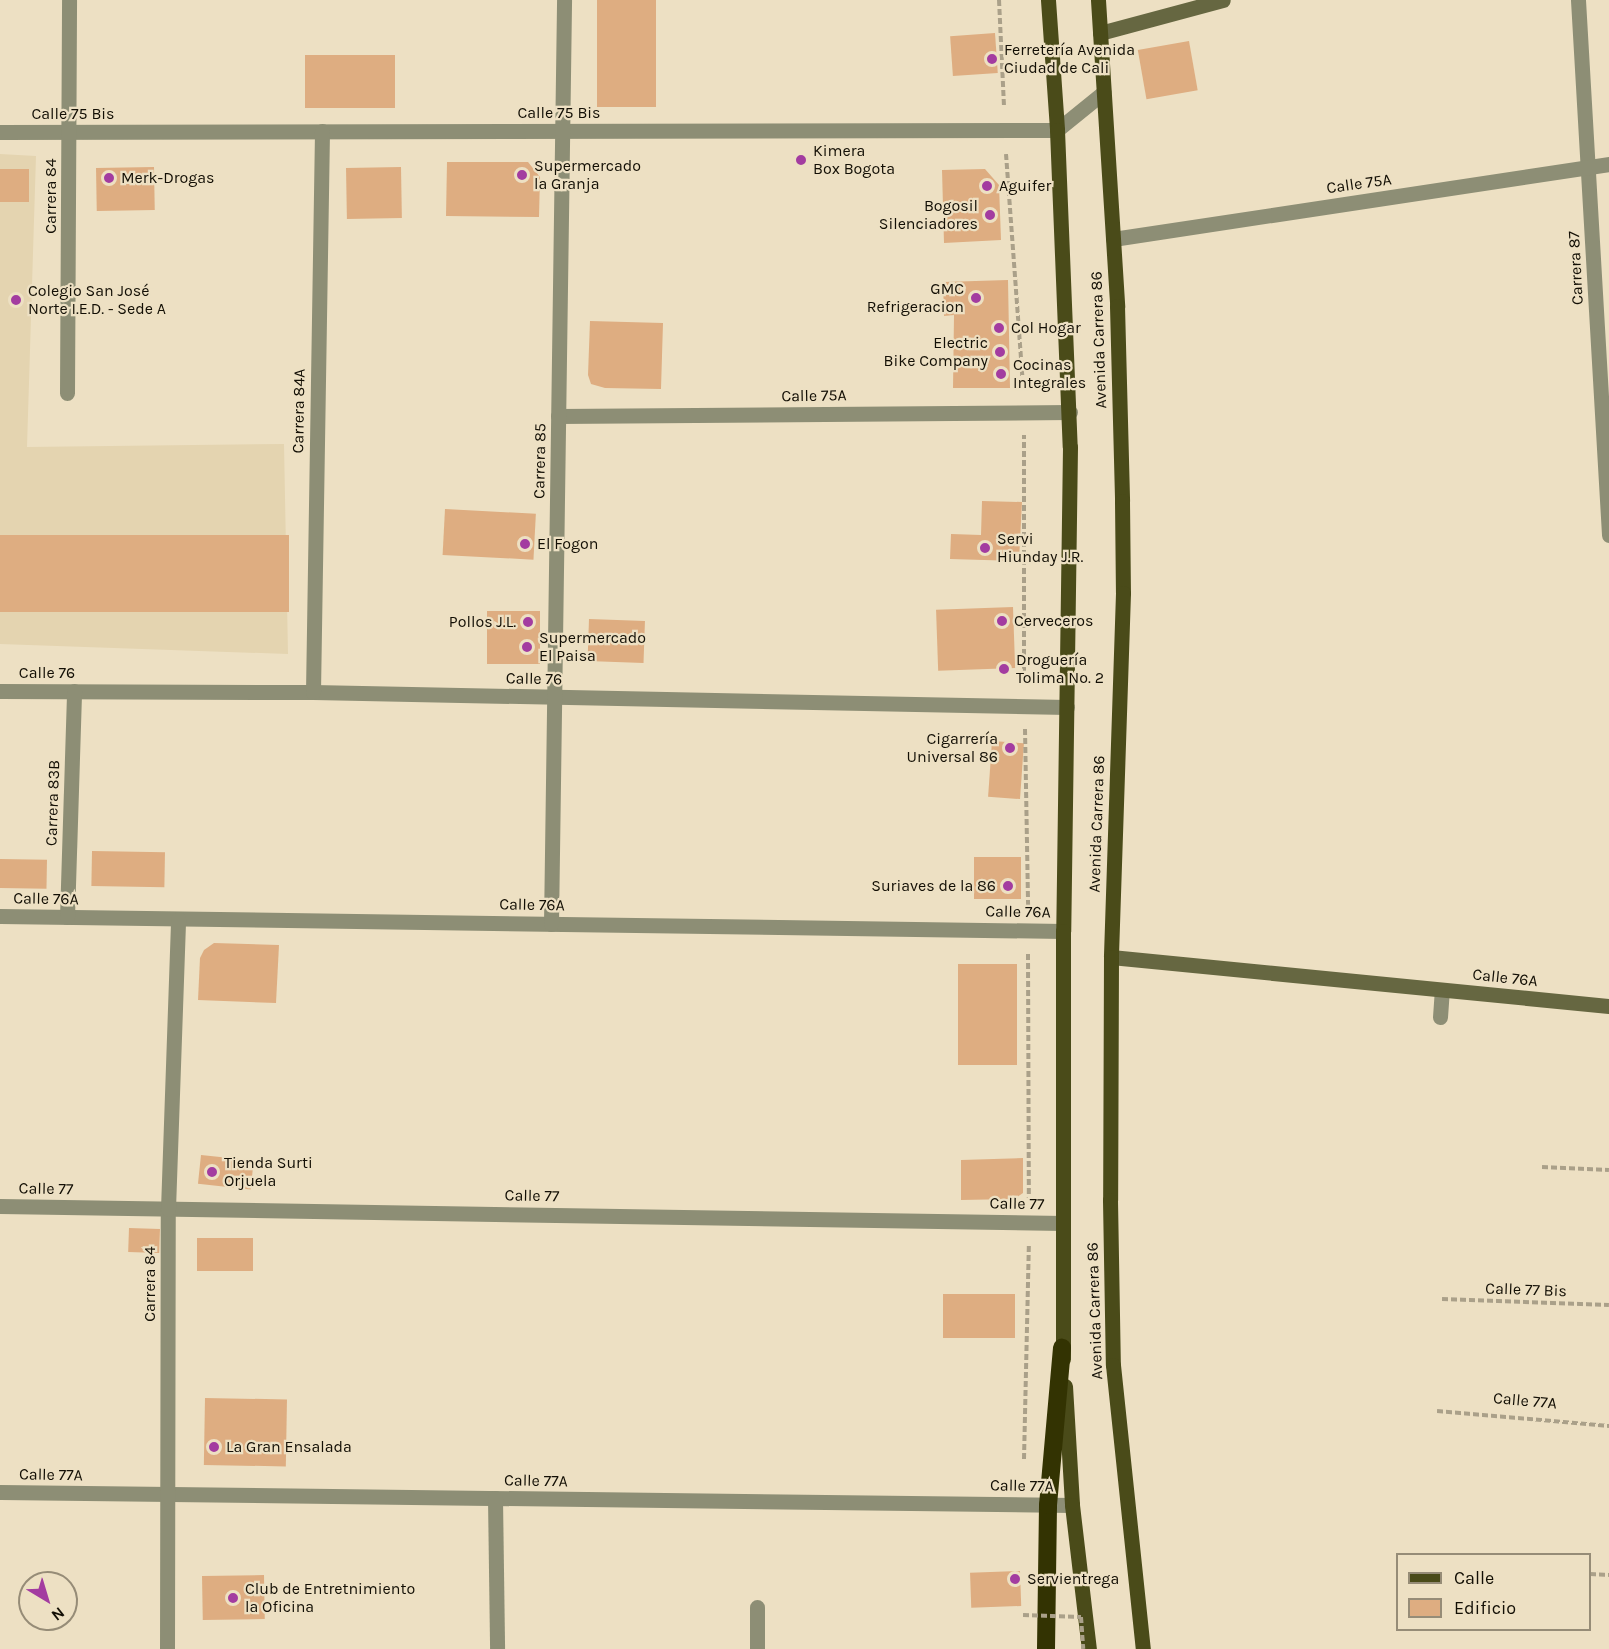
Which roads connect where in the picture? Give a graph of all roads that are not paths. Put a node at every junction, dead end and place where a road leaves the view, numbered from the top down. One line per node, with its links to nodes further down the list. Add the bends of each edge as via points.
1 (69, 0): 13 (street, Carrera 84)
2 (564, 0): 11 (street, Carrera 85)
3 (1048, 0): 9 (main road, Avenida Carrera 86)
4 (1098, 0): 7 (main road, Avenida Carrera 86)
5 (1223, 0): 7 (street)
6 (1578, 0): 15 (street, Carrera 87)
7 (1100, 33): 8 (main road, Avenida Carrera 86)
8 (1104, 92): 9 (street); 16 (main road, Avenida Carrera 86)
9 (1057, 130): 11 (street, Calle 75 Bis); 18 (main road, Avenida Carrera 86)
10 (322, 131): 11 (street, Calle 75 Bis); 13 (street, Calle 75 Bis); 24 (street, Carrera 84A)
11 (563, 131): 19 (street, Carrera 85)
12 (0, 132): 13 (street, Calle 75 Bis)
13 (69, 132): 17 (street, Carrera 84)
14 (1609, 164): 15 (street, Calle 75A)
15 (1588, 167): 16 (street, Calle 75A); 20 (street, Carrera 87)
16 (1113, 239): 32 (main road, Avenida Carrera 86, via 1123,593)
17 (67, 393)
18 (1070, 412): 19 (street, Calle 75A); 26 (main road, Avenida Carrera 86)
19 (558, 416): 25 (street, Carrera 85)
20 (1606, 417): 21 (street, Carrera 87)
21 (1609, 535)
22 (0, 691): 23 (street, Calle 76)
23 (74, 691): 24 (street, Calle 76); 28 (street, Carrera 83B)
24 (313, 692): 25 (street, Calle 76)
25 (554, 698): 26 (street, Calle 76); 30 (street, Carrera 85)
26 (1066, 707): 31 (main road, Avenida Carrera 86)
27 (0, 916): 28 (street, Calle 76A)
28 (67, 917): 29 (street, Calle 76A)
29 (178, 919): 30 (street, Calle 76A); 37 (street, Carrera 84)
30 (551, 924): 31 (street, Calle 76A)
31 (1063, 931): 38 (main road, Avenida Carrera 86)
32 (1111, 957): 33 (street, Calle 76A); 51 (main road, Avenida Carrera 86, via 1113,1365)
33 (1442, 990): 34 (street, Calle 76A); 35 (street)
34 (1609, 1006)
35 (1440, 1017)
36 (0, 1206): 37 (street, Calle 77)
37 (168, 1209): 38 (street, Calle 77); 41 (street, Carrera 84)
38 (1063, 1222): 39 (main road, Avenida Carrera 86)
39 (1062, 1348): 43 (highway); 44 (main road, Avenida Carrera 86)
40 (0, 1492): 41 (street, Calle 77A)
41 (168, 1494): 42 (street, Calle 77A); 46 (street, Carrera 84)
42 (495, 1498): 43 (street, Calle 77A); 47 (street)
43 (1048, 1505): 44 (street, Calle 77A); 49 (highway)
44 (1072, 1505): 50 (main road, Avenida Carrera 86)
45 (757, 1606): 48 (street)
46 (167, 1649)
47 (497, 1649)
48 (757, 1649)
49 (1046, 1649)
50 (1089, 1649)
51 (1143, 1649)

